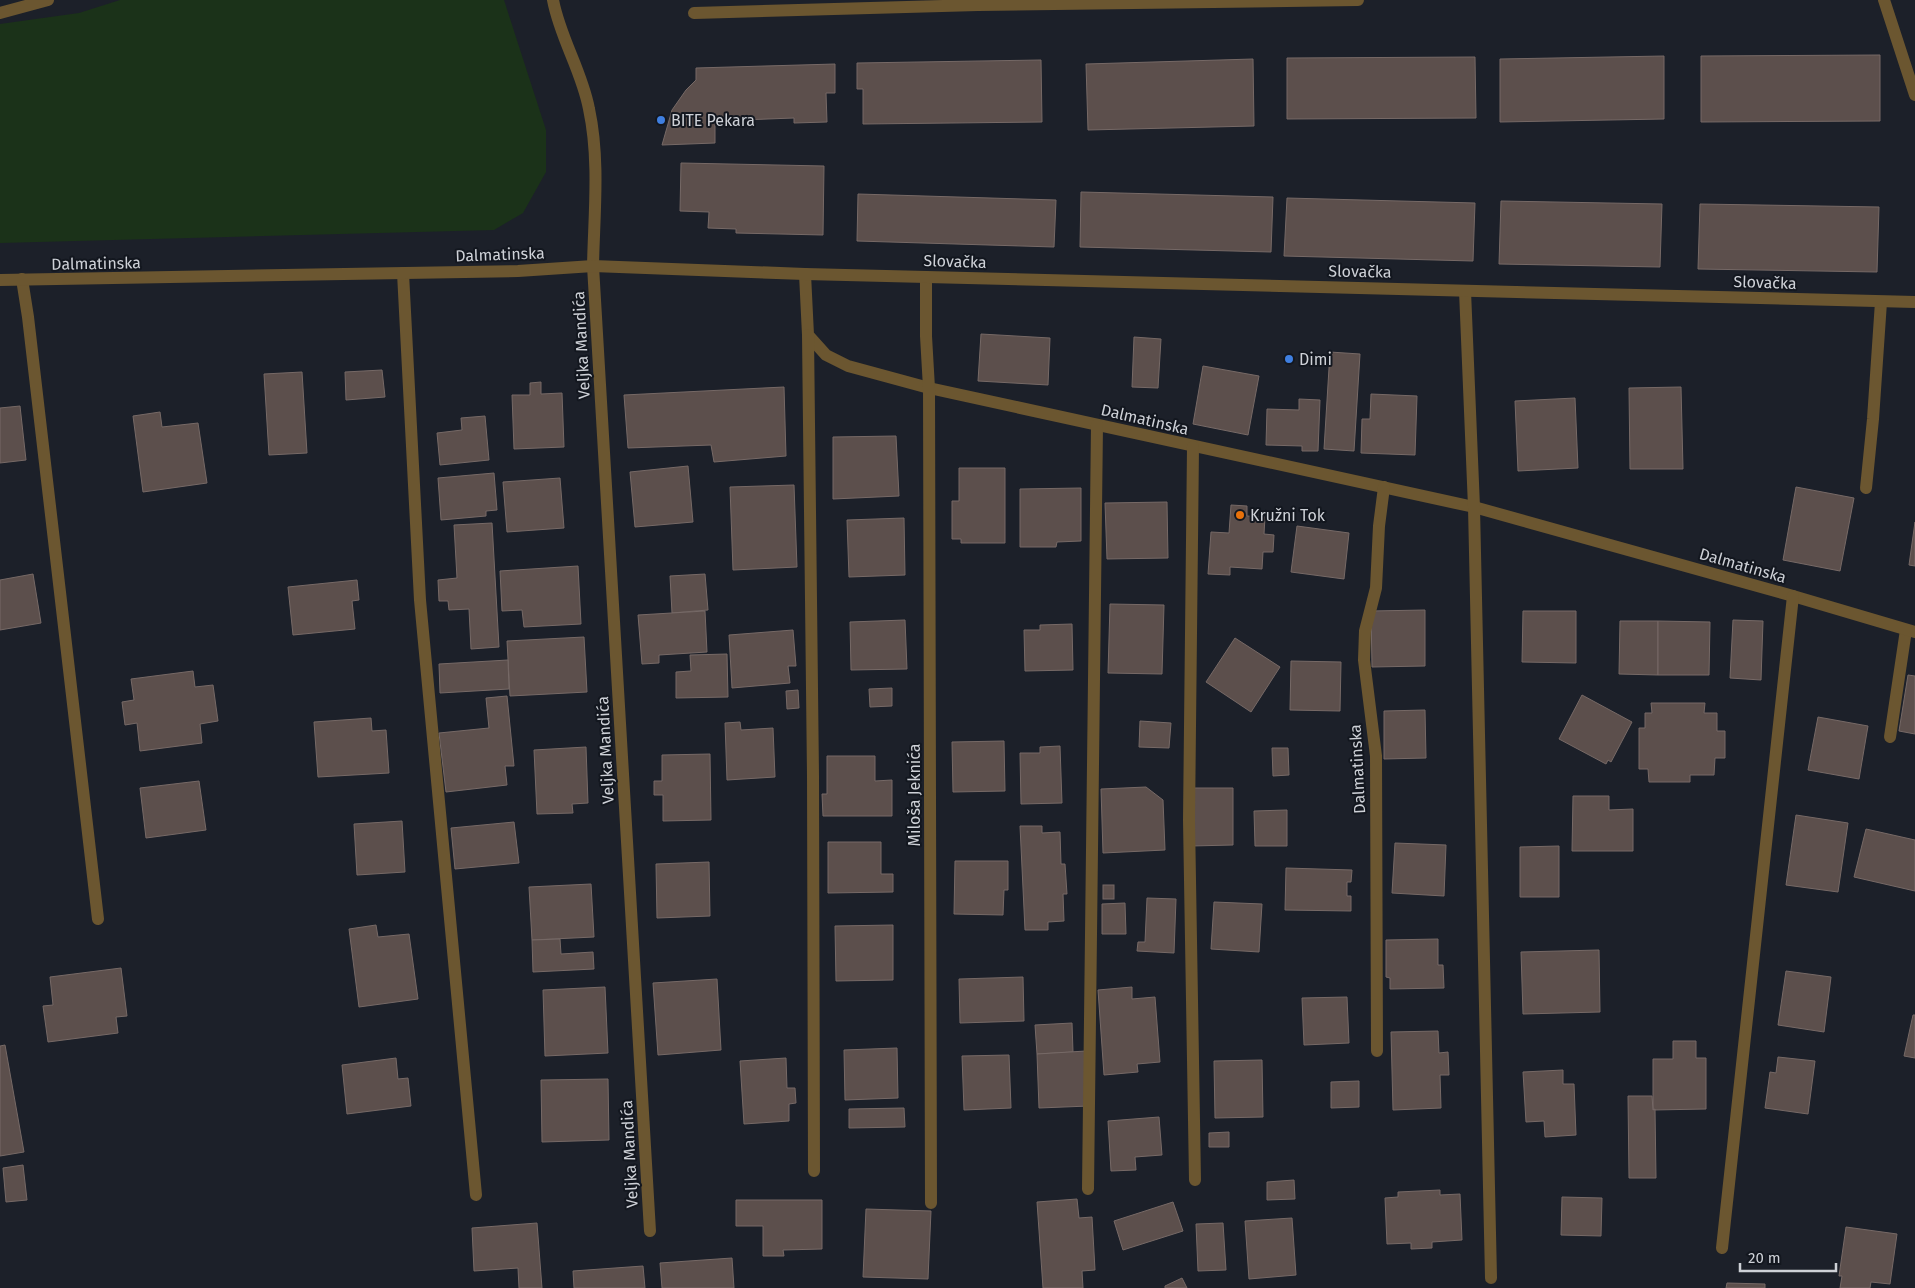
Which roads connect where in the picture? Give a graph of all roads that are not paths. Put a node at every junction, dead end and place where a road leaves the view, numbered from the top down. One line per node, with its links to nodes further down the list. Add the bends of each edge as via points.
1 (48, 0): 7 (street)
2 (545, 0): 9 (street)
3 (553, 0): 9 (street)
4 (1358, 0): 6 (street)
5 (1884, 0): 10 (street)
6 (978, 3): 8 (street)
7 (0, 13)
8 (694, 13)
9 (556, 16): 11 (street, Veljka Mandića, via 591,117 595,194)
10 (1915, 95)
11 (593, 266): 12 (street, Dalmatinska); 13 (street, Dalmatinska); 37 (street, Veljka Mandića)
12 (403, 273): 16 (street, Dalmatinska); 35 (street, via 420,600)
13 (805, 274): 14 (street, Slovačka); 20 (street)
14 (926, 276): 17 (street, Slovačka); 21 (street)
15 (0, 280): 16 (street, Dalmatinska)
16 (22, 280): 30 (street)
17 (1465, 291): 18 (street, Slovačka); 26 (street)
18 (1881, 302): 19 (street, Slovačka); 25 (street)
19 (1915, 302)
20 (808, 335): 21 (street, Dalmatinska, via 826,355 848,366); 32 (street)
21 (929, 388): 22 (street, Dalmatinska); 36 (street, Miloša Jeknića)
22 (1097, 425): 23 (street, Dalmatinska); 34 (street)
23 (1193, 447): 24 (street, Dalmatinska); 33 (street, via 1189,820)
24 (1384, 487): 26 (street, Dalmatinska); 31 (street, Dalmatinska, via 1376,588 1365,631 1364,660 1376,756)
25 (1866, 488)
26 (1474, 507): 27 (street, Dalmatinska); 39 (street)
27 (1793, 596): 28 (street, Dalmatinska); 38 (street)
28 (1910, 631): 29 (street)
29 (1890, 737)
30 (98, 919)
31 (1377, 1051)
32 (814, 1171)
33 (1195, 1180)
34 (1088, 1189)
35 (476, 1195)
36 (931, 1203)
37 (650, 1231)
38 (1722, 1248)
39 (1491, 1278)

